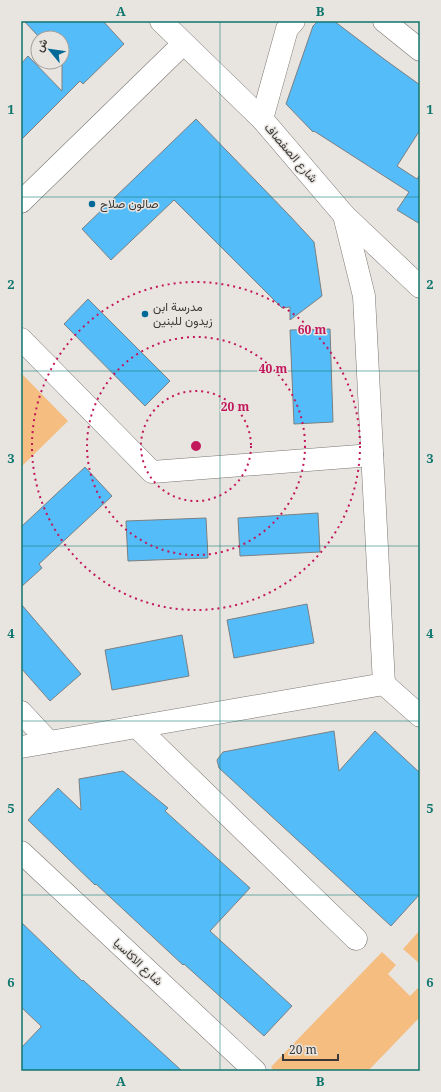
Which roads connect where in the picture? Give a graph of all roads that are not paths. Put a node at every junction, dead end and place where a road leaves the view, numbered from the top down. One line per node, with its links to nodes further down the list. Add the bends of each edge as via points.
1 (160, 21): 4 (street, شارع الصفصاف)
2 (294, 21): 6 (street, via 287,29)
3 (384, 21): 5 (street)
4 (183, 44): 6 (street, شارع الصفصاف); 7 (street)
5 (420, 50)
6 (262, 119): 8 (street, شارع الصفصاف)
7 (21, 202)
8 (344, 214): 9 (street, شارع الصفصاف); 11 (street, via 364,296)
9 (420, 287)
10 (21, 339): 11 (street, via 152,472)
11 (372, 455): 12 (street)
12 (384, 684): 14 (street); 15 (street)
13 (21, 712): 16 (street)
14 (420, 716)
15 (137, 727): 16 (street); 19 (street)
16 (49, 742): 17 (street)
17 (21, 747)
18 (21, 852): 20 (street, شارع الاكاسيا)
19 (356, 939)
20 (255, 1071)

